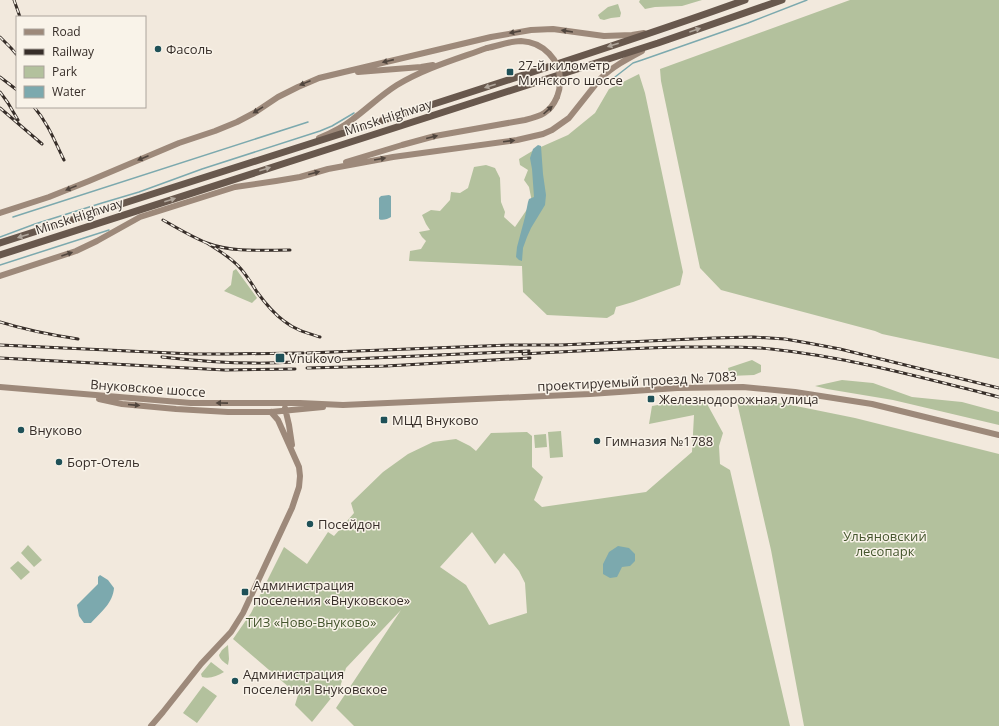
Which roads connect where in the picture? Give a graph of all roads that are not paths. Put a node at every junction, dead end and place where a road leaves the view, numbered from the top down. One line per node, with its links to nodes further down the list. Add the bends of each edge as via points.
1 (745, 0): 3 (highway, Minsk Highway)
2 (782, 0): 4 (highway, Minsk Highway, one-way to 2)
3 (664, 29): 6 (main road, one-way to 6, via 632,35 604,36 553,29 531,30); 7 (highway, Minsk Highway, one-way to 7)
4 (658, 43): 8 (main road, one-way to 4, via 543,134 569,118 600,79 612,69 627,58); 10 (highway, Minsk Highway, one-way to 4)
5 (444, 63): 6 (main road); 7 (main road, via 397,85 340,128); 8 (main road, one-way to 5, bridge, via 356,158 436,136 545,114 560,89 560,74 554,59 543,48 528,42 513,42 487,48)
6 (334, 74): 11 (main road, one-way to 11, via 298,86 254,113 215,131 179,143 49,197)
7 (299, 147): 12 (highway, Minsk Highway, one-way to 12)
8 (328, 169): 9 (main road, one-way to 8)
9 (292, 178): 10 (main road, via 252,180); 14 (main road, one-way to 9, via 76,251 140,217 171,206 235,187)
10 (201, 190): 13 (highway, Minsk Highway, one-way to 10)
11 (0, 213)
12 (0, 243)
13 (0, 255)
14 (0, 276)
15 (0, 387): 16 (main road)
16 (82, 394): 17 (main road, Внуковское шоссе, one-way to 16, via 191,403); 20 (main road, Внуковское шоссе, one-way to 20, via 122,404 202,411)
17 (283, 403): 18 (main road, проектируемый проезд № 7083); 19 (main road)
18 (343, 405): 19 (main road, проектируемый проезд № 7083); 22 (main road, проектируемый проезд № 7083, via 743,387 872,404)
19 (283, 411): 20 (main road, Внуковское шоссе); 21 (main road); 23 (main road, via 289,425)
20 (271, 412): 21 (main road)
21 (278, 420): 23 (main road)
22 (999, 435)
23 (293, 453): 24 (main road, via 300,472 296,499 243,613 231,632 200,664)
24 (151, 726)

